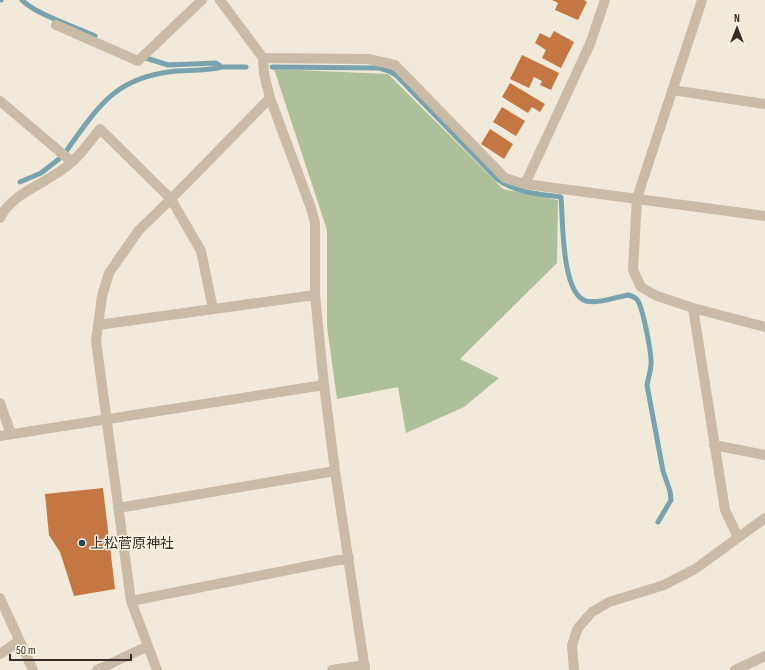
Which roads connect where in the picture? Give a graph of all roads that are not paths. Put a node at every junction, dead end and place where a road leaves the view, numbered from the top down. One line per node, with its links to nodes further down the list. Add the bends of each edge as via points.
1 (202, 0): 5 (street, via 138,61)
2 (220, 0): 6 (street)
3 (606, 0): 12 (street, via 590,44)
4 (702, 0): 7 (street)
5 (56, 25)
6 (263, 58): 8 (street); 12 (street, via 368,59 395,65 505,178)
7 (672, 90): 10 (street); 13 (street)
8 (270, 98): 14 (street); 17 (street, via 315,223)
9 (0, 101): 11 (street)
10 (765, 104)
11 (72, 162): 14 (street, via 100,129); 15 (street)
12 (525, 184): 13 (street)
13 (637, 198): 16 (street); 18 (street, via 633,270 641,287 657,296)
14 (171, 199): 19 (street, via 201,251); 20 (street, via 139,230 109,273 102,296)
15 (2, 209)
16 (765, 216)
17 (315, 295): 19 (street); 22 (street)
18 (692, 308): 21 (street); 27 (street)
19 (213, 309): 20 (street)
20 (98, 325): 24 (street, via 96,341)
21 (765, 327)
22 (324, 384): 24 (street); 29 (street)
23 (0, 403): 25 (street)
24 (105, 420): 25 (street); 30 (street)
25 (11, 434): 26 (street)
26 (0, 436)
27 (714, 445): 28 (street); 32 (street, via 725,510)
28 (765, 455)
29 (335, 470): 30 (street); 33 (street)
30 (118, 508): 35 (street)
31 (765, 518): 32 (street)
32 (738, 537): 45 (street, via 695,569 676,579 609,602 592,612 578,628 572,645)
33 (349, 558): 35 (street); 40 (street)
34 (0, 598): 36 (street)
35 (131, 601): 37 (street)
36 (19, 641): 38 (street); 41 (street)
37 (148, 646): 42 (street); 43 (street)
38 (0, 654)
39 (765, 656): 46 (street)
40 (365, 667): 44 (street)
41 (33, 670)
42 (97, 670)
43 (157, 670)
44 (332, 670)
45 (574, 670)
46 (735, 670)

